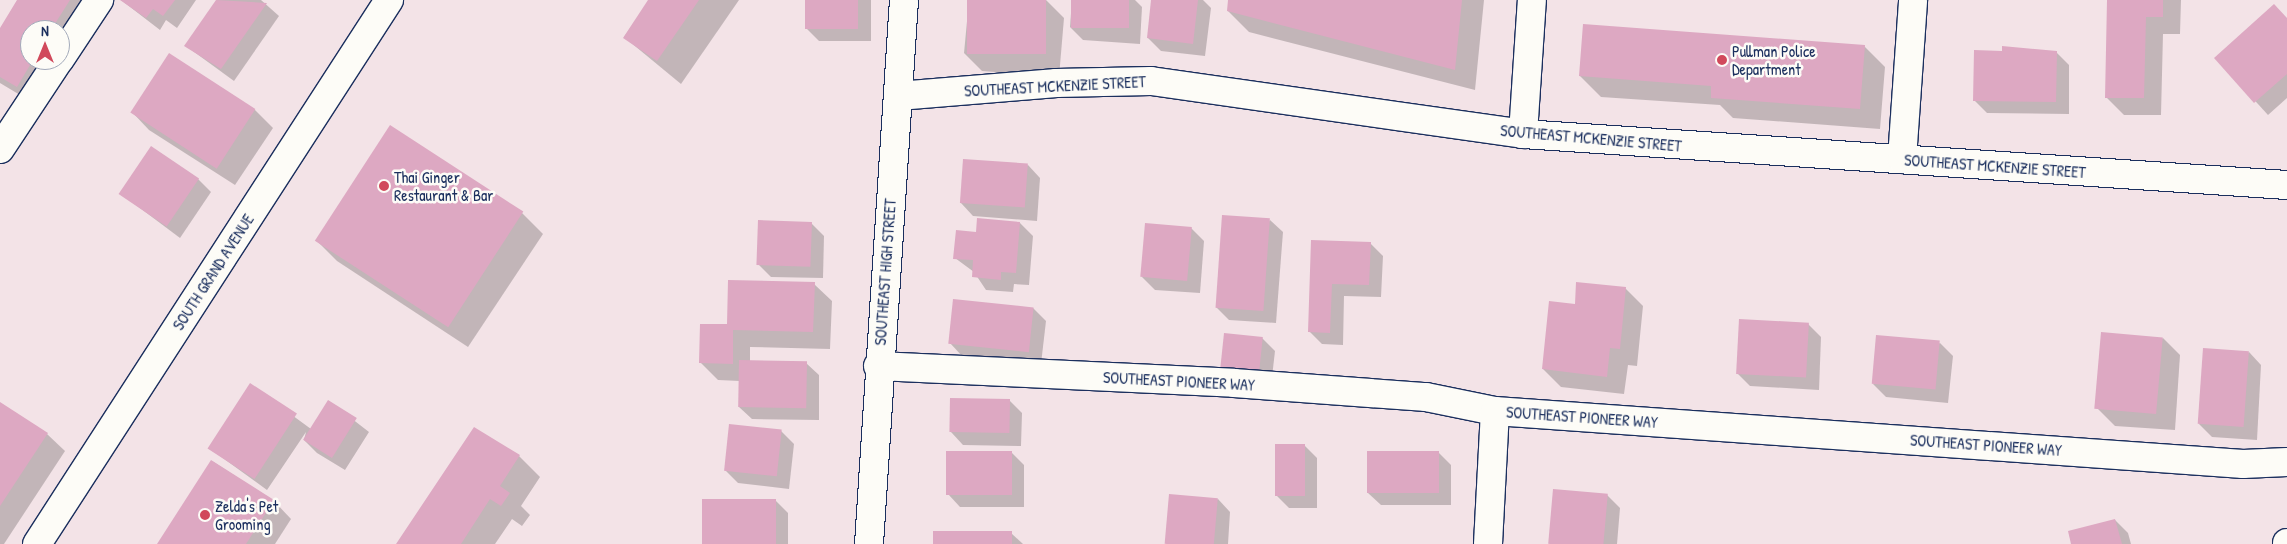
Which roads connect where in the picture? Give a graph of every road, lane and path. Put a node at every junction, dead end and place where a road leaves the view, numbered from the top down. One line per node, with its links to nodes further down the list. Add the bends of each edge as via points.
1 (99, 0): 6 (street)
2 (389, 0): 16 (street, SOUTH GRAND AVENUE)
3 (904, 0): 8 (street, SOUTHEAST HIGH STREET)
4 (1532, 0): 9 (street)
5 (1913, 0): 11 (street)
6 (70, 44)
7 (53, 70): 10 (street)
8 (898, 96): 9 (street, SOUTHEAST MCKENZIE STREET, via 1056,83 1151,81); 13 (street, SOUTHEAST HIGH STREET)
9 (1523, 134): 11 (street, SOUTHEAST MCKENZIE STREET)
10 (0, 149)
11 (1902, 159): 12 (street, SOUTHEAST MCKENZIE STREET)
12 (2287, 185)
13 (878, 366): 14 (street, SOUTHEAST PIONEER WAY, via 1292,387 1426,397); 17 (street, SOUTHEAST HIGH STREET)
14 (1496, 411): 15 (street, SOUTHEAST PIONEER WAY, via 2233,463); 18 (street)
15 (2287, 462)
16 (37, 544)
17 (869, 544)
18 (1488, 544)

